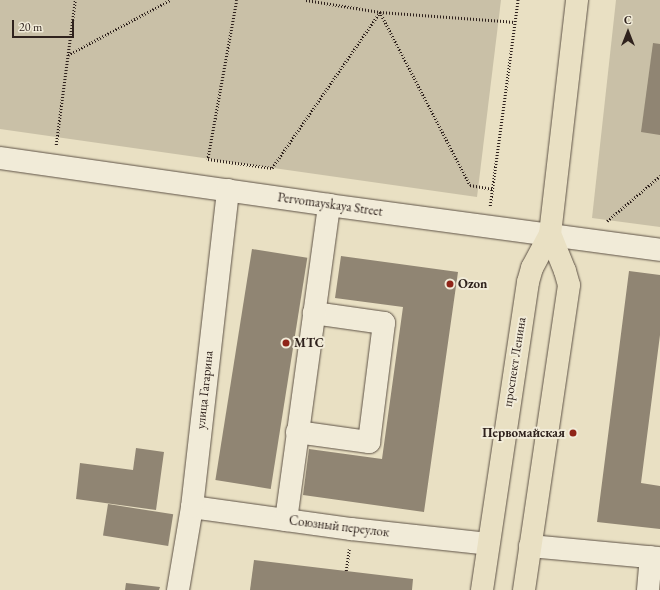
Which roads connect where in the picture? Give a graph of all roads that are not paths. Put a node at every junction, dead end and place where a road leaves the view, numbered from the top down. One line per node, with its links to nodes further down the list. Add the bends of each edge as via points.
1 (577, 0): 5 (main road, проспект Ленина)
2 (0, 158): 3 (street, Pervomayskaya Street)
3 (228, 190): 4 (street, Pervomayskaya Street); 9 (street, улица Гагарина)
4 (329, 205): 5 (street, Pervomayskaya Street); 7 (street)
5 (550, 234): 6 (street, Pervomayskaya Street); 11 (main road, проспект Ленина, via 532,268 528,282); 12 (main road, проспект Ленина, via 568,285)
6 (660, 250)
7 (314, 313): 8 (street); 8 (street, via 384,323 369,442)
8 (297, 432): 10 (street)
9 (192, 507): 10 (street, Союзный переулок); 14 (street, улица Гагарина)
10 (286, 520): 11 (street, Союзный переулок)
11 (488, 544): 15 (main road, проспект Ленина)
12 (530, 546): 13 (street); 16 (main road, проспект Ленина)
13 (656, 557): 17 (street)
14 (178, 590)
15 (482, 590)
16 (524, 590)
17 (648, 590)

